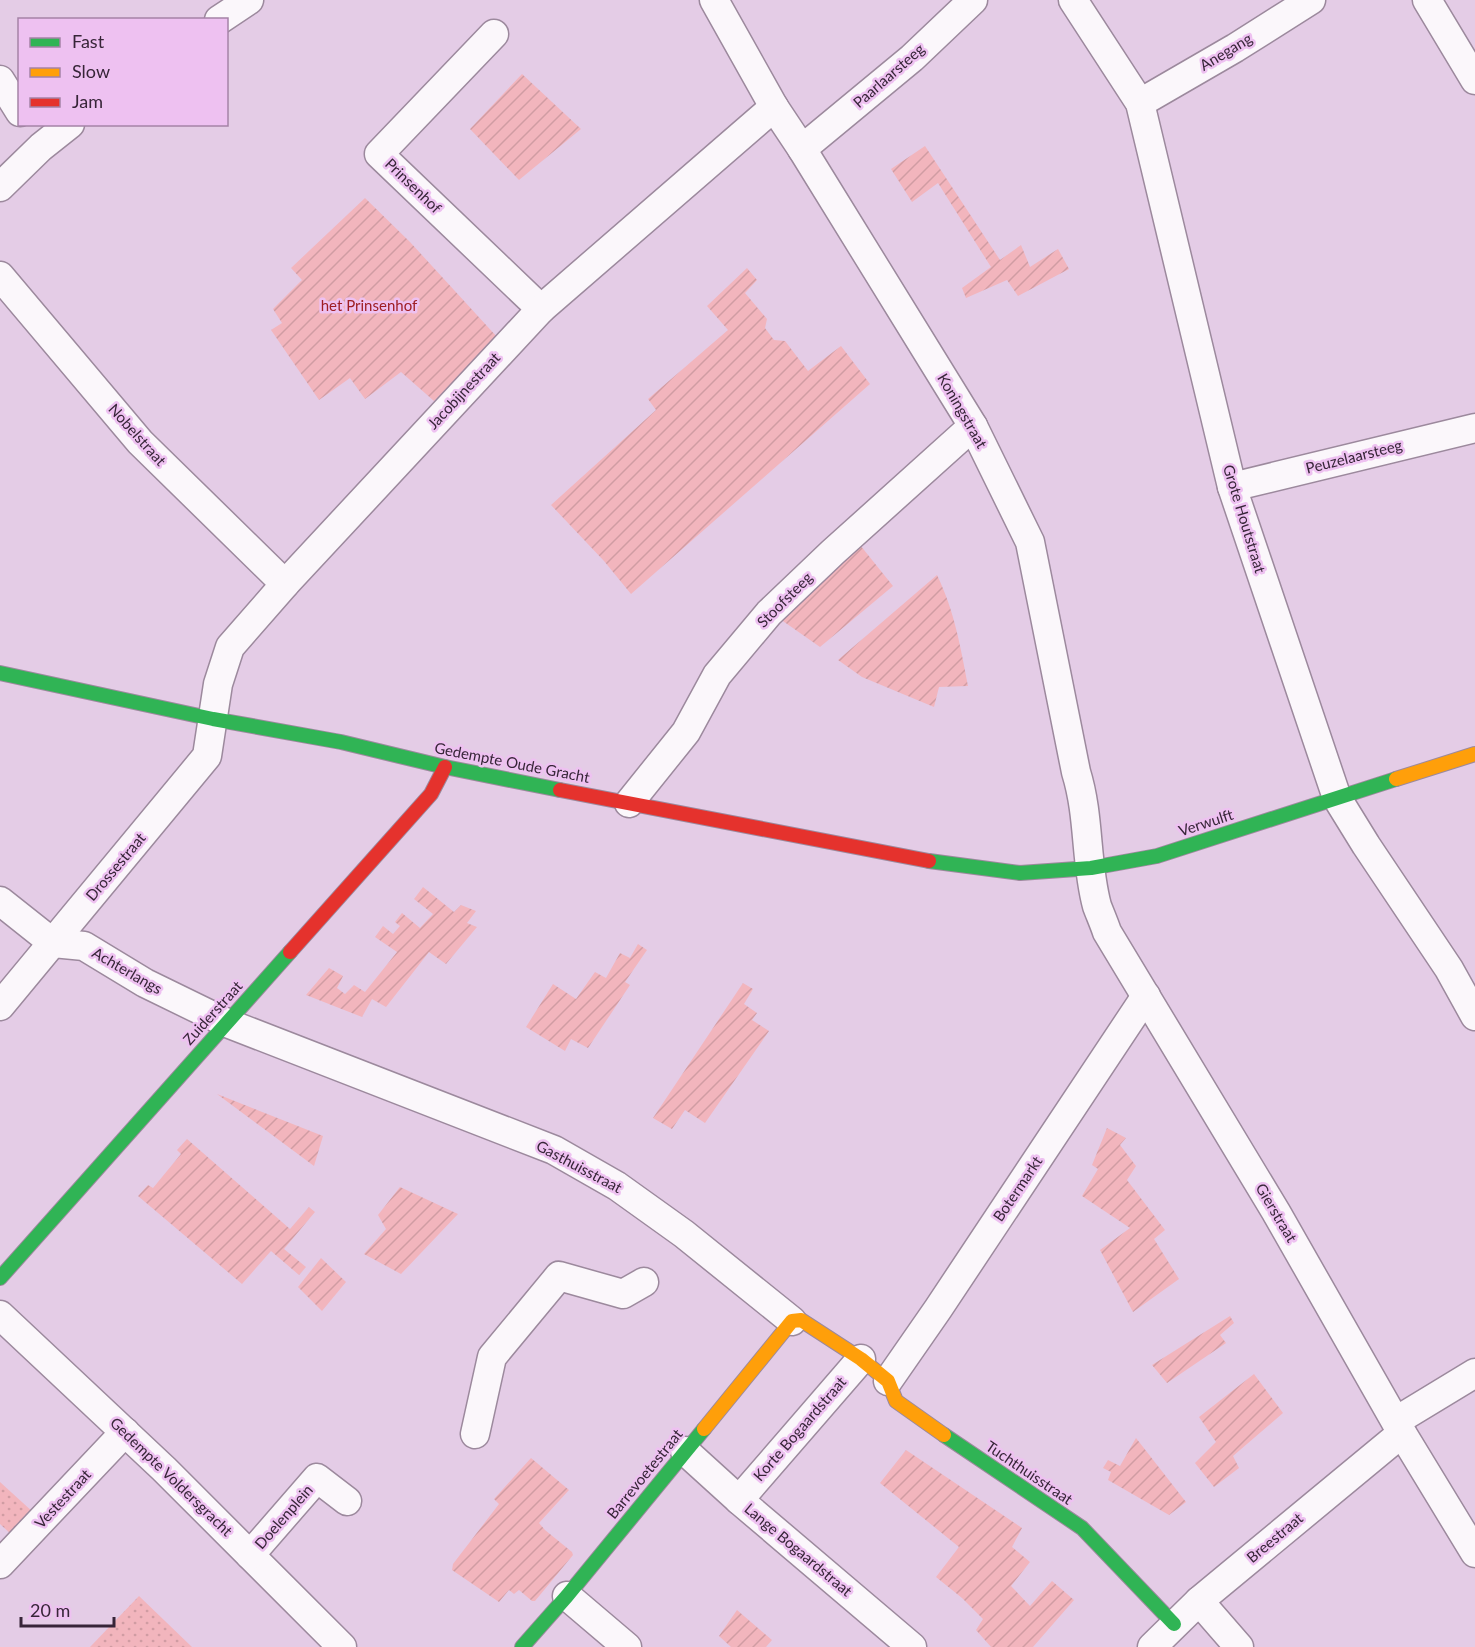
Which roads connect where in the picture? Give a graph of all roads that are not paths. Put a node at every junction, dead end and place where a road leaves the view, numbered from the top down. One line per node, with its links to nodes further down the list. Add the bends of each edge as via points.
1 (249, 0): 7 (street)
2 (714, 0): 12 (street, Koningstraat)
3 (973, 0): 16 (street, Paarlaarsteeg, via 912,58)
4 (1073, 0): 11 (street, Grote Houtstraat)
5 (1311, 0): 11 (street, Anegang)
6 (1427, 0): 10 (street)
7 (222, 18)
8 (494, 34): 19 (street, Prinsenhof, via 379,153)
9 (0, 80): 13 (street)
10 (1475, 80)
11 (1140, 102): 22 (street, Grote Houtstraat)
12 (774, 107): 16 (street, Koningstraat); 19 (street, Jacobijnestraat)
13 (18, 109)
14 (64, 126): 15 (street)
15 (34, 136): 17 (street)
16 (802, 149): 20 (street, Koningstraat)
17 (0, 187)
18 (0, 276): 23 (street, Nobelstraat, via 140,442)
19 (541, 309): 23 (street, Jacobijnestraat)
20 (973, 426): 29 (street, Stoofsteeg, via 770,613 717,675 686,732); 30 (street, Koningstraat, via 1030,542 1083,794)
21 (1475, 428): 22 (street, Peuzelaarsteeg)
22 (1232, 487): 28 (street, Grote Houtstraat)
23 (285, 584): 25 (street, Jacobijnestraat, via 230,647 218,684)
24 (0, 673): 25 (street, Gedempte Oude Gracht)
25 (213, 719): 27 (street, Gedempte Oude Gracht, via 341,742); 33 (street, Drossestraat, via 207,756)
26 (1475, 754): 28 (street, Verwulft)
27 (445, 767): 29 (street, Gedempte Oude Gracht); 37 (street, Zuiderstraat, via 431,794)
28 (1337, 798): 30 (street, Verwulft, via 1157,856); 36 (street, Grote Houtstraat, via 1449,969)
29 (629, 803): 31 (street, Gedempte Oude Gracht, via 935,862)
30 (1091, 868): 31 (street, Verwulft); 34 (street, Gierstraat, via 1097,905 1107,932)
31 (1020, 873)
32 (0, 900): 33 (street)
33 (53, 943): 35 (street, Drossestraat); 37 (street, Achterlangs, via 84,946 145,983)
34 (1146, 996): 44 (street, Botermarkt); 45 (street, Gierstraat)
35 (0, 1006)
36 (1475, 1016)
37 (227, 1023): 38 (street, Zuiderstraat); 41 (street, Gasthuisstraat, via 554,1150 617,1186 684,1234)
38 (0, 1278)
39 (644, 1282): 47 (street, via 623,1294 559,1276 492,1357)
40 (0, 1315): 46 (street, Gedempte Voldersgracht)
41 (792, 1321): 42 (street, Gasthuisstraat, via 809,1324); 48 (street, Barrevoetestraat)
42 (861, 1359): 44 (street, Tuchthuisstraat); 49 (street, Korte Bogaardstraat)
43 (1475, 1373): 45 (street, Breestraat)
44 (888, 1381): 56 (street, Tuchthuisstraat, via 896,1401 1082,1528)
45 (1399, 1427): 51 (street, Gierstraat); 55 (street, Breestraat, via 1359,1468)
46 (125, 1432): 52 (street, Gedempte Voldersgracht); 53 (street, Vestestraat)
47 (475, 1434)
48 (685, 1451): 49 (street, Lange Bogaardstraat); 54 (street, Barrevoetestraat)
49 (739, 1500): 60 (street, Lange Bogaardstraat)
50 (347, 1502): 52 (street, Doelenplein, via 317,1478)
51 (1475, 1553)
52 (250, 1555): 57 (street, Gedempte Voldersgracht)
53 (0, 1564)
54 (567, 1596): 58 (street, Barrevoetestraat); 59 (street)
55 (1199, 1601): 56 (street, Breestraat); 62 (street)
56 (1174, 1624): 61 (street, Breestraat)
57 (338, 1646)
58 (522, 1647)
59 (627, 1647)
60 (912, 1647)
61 (1152, 1647)
62 (1239, 1647)

